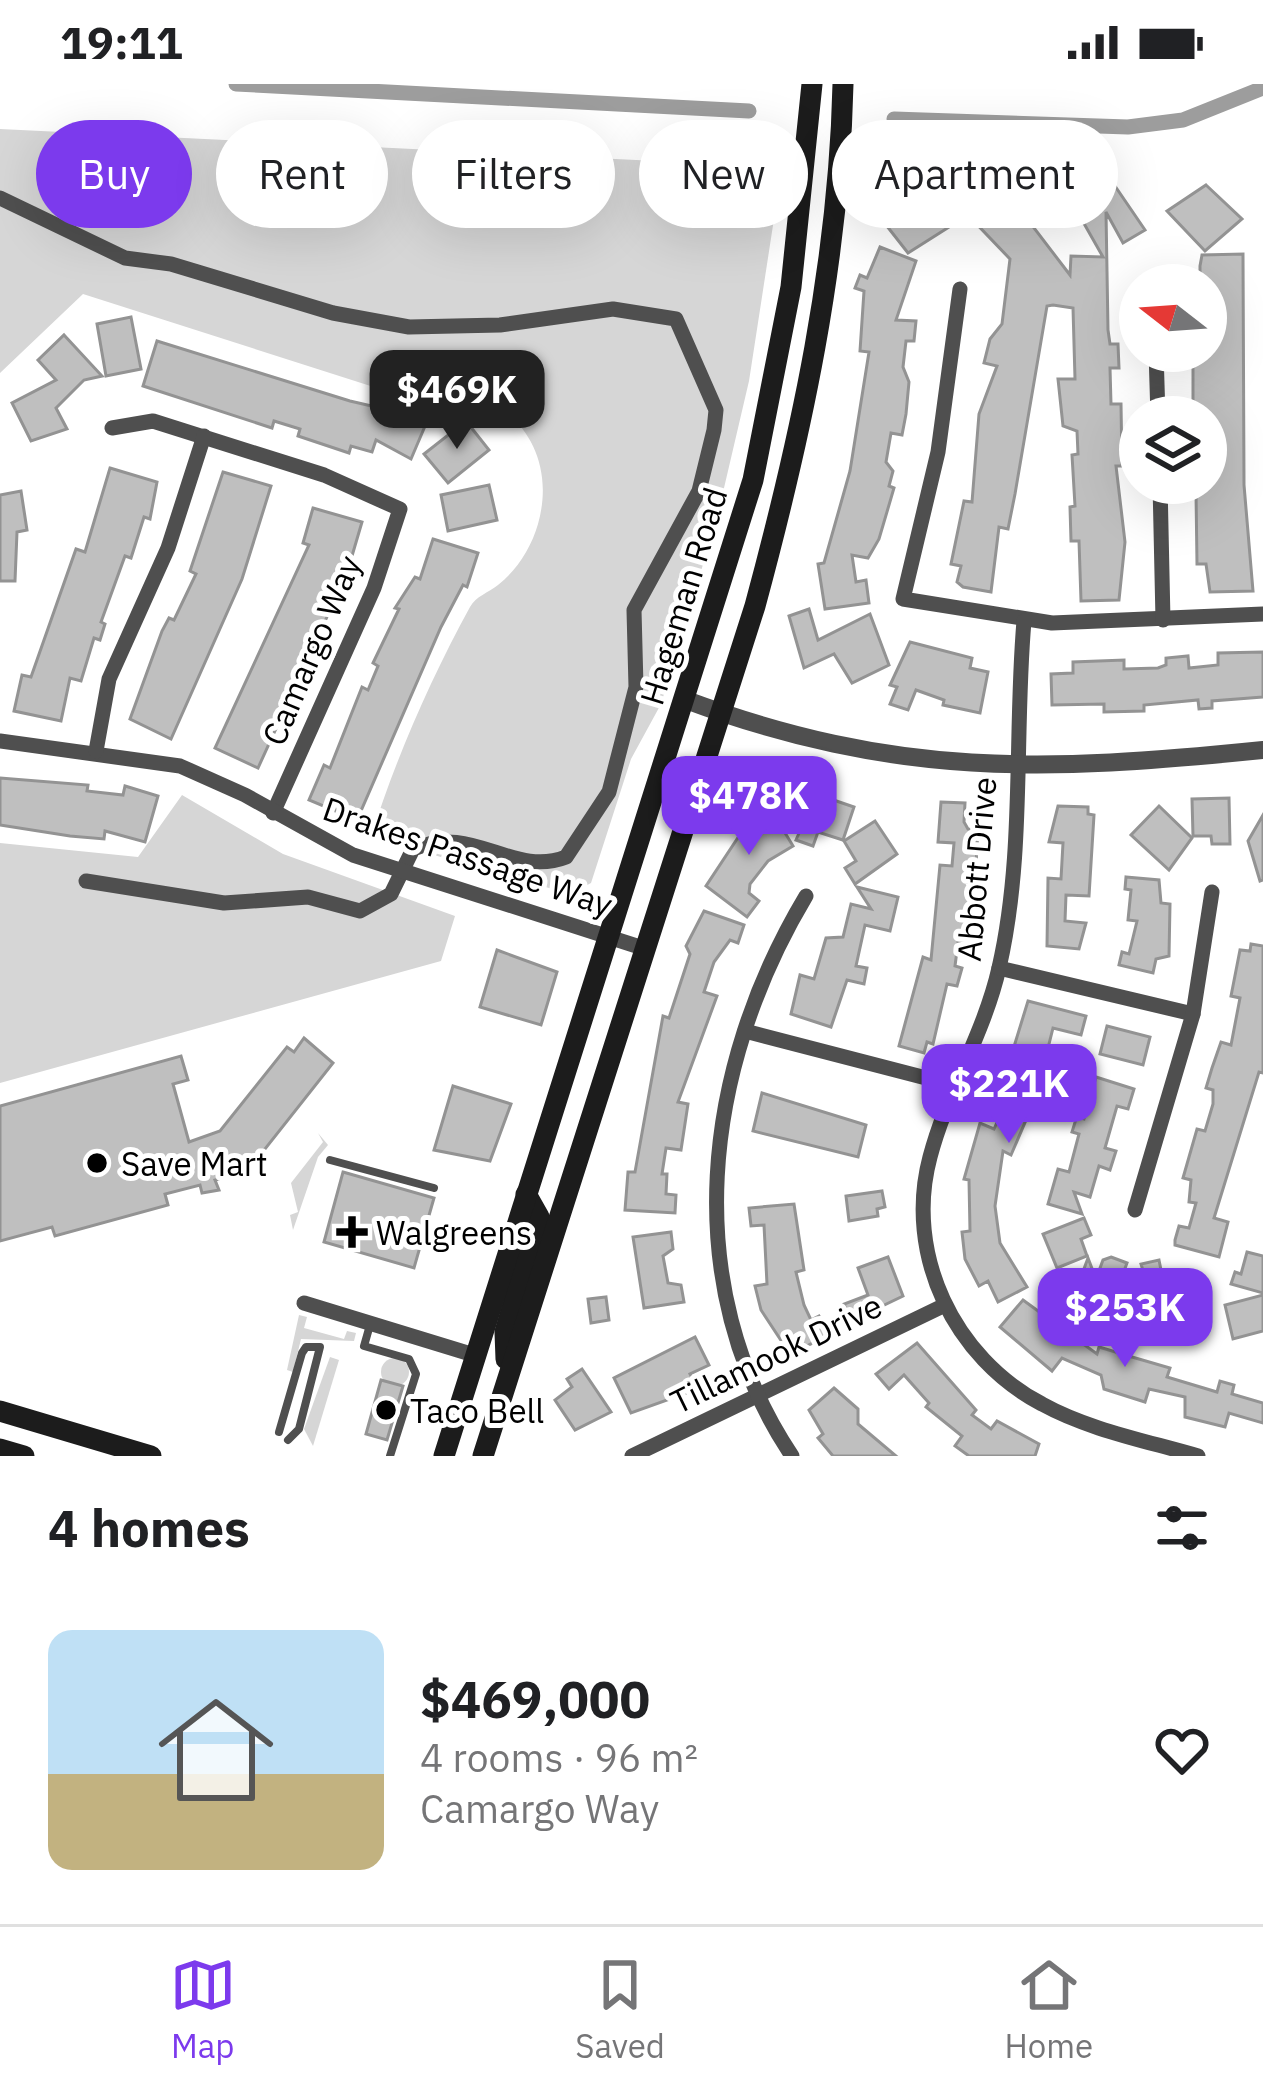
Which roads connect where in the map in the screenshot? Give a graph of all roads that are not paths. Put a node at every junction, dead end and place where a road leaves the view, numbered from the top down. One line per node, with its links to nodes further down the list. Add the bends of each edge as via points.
1 (812, 84): 11 (main road, Hageman Road, via 770,406)
2 (843, 84): 12 (main road, Hageman Road, via 830,248 801,423)
3 (0, 198): 18 (street, via 125,258 333,313 409,327 500,325 613,309 676,319 684,331 716,410 714,430 700,491 634,610 636,687 601,808 577,846 552,862 443,839 413,849)
4 (959, 289): 10 (street, via 938,452 903,599)
5 (112, 428): 6 (street, via 154,421)
6 (204, 436): 15 (street, via 168,548 110,679); 17 (street, Camargo Way, via 400,509 374,588)
7 (1160, 504): 9 (street)
8 (1263, 614): 9 (street)
9 (1163, 620): 10 (street)
10 (1024, 622): 16 (street, Abbott Drive)
11 (686, 700): 12 (street); 22 (main road, Hageman Road)
12 (721, 713): 16 (street, via 855,750); 23 (main road, Hageman Road)
13 (0, 741): 15 (street, Drakes Passage Way)
14 (1263, 750): 16 (street)
15 (96, 751): 17 (street, Drakes Passage Way, via 180,766)
16 (1016, 768): 24 (street, Abbott Drive)
17 (273, 813): 18 (street, Drakes Passage Way, via 320,841)
18 (402, 871): 19 (street, via 392,894 360,911 308,897 224,903); 22 (street, Drakes Passage Way)
19 (86, 881)
20 (1212, 892): 25 (street)
21 (806, 896): 26 (street)
22 (609, 936): 23 (street, Drakes Passage Way); 30 (main road, Hageman Road)
23 (646, 949): 36 (main road, Hageman Road)
24 (999, 968): 25 (street); 27 (street, Abbott Drive)
25 (1193, 1014): 31 (street)
26 (745, 1031): 27 (street); 37 (street, via 722,1126 714,1222 728,1319)
27 (957, 1086): 33 (street, Abbott Drive, via 924,1193 927,1250)
28 (330, 1160): 29 (lane)
29 (434, 1188)
30 (526, 1194): 35 (main road, Hageman Road); 36 (main road, via 539,1217 506,1333)
31 (1135, 1210)
32 (304, 1303): 34 (street)
33 (945, 1305): 37 (street, Tillamook Drive); 42 (street, Abbott Drive, via 980,1357 1021,1392)
34 (370, 1323): 35 (street); 45 (lane, via 364,1346 409,1360 416,1374)
35 (474, 1355): 46 (main road, Hageman Road)
36 (507, 1378): 47 (main road, Hageman Road)
37 (756, 1396): 48 (street, Tillamook Drive); 49 (street)
38 (0, 1411): 44 (main road)
39 (279, 1432): 40 (lane, via 302,1353 320,1347 299,1429)
40 (288, 1440)
41 (0, 1448): 43 (main road)
42 (1163, 1451): 50 (street, Abbott Drive)
43 (24, 1456)
44 (152, 1456)
45 (390, 1456)
46 (444, 1456)
47 (483, 1456)
48 (632, 1456)
49 (792, 1456)
50 (1198, 1456)

